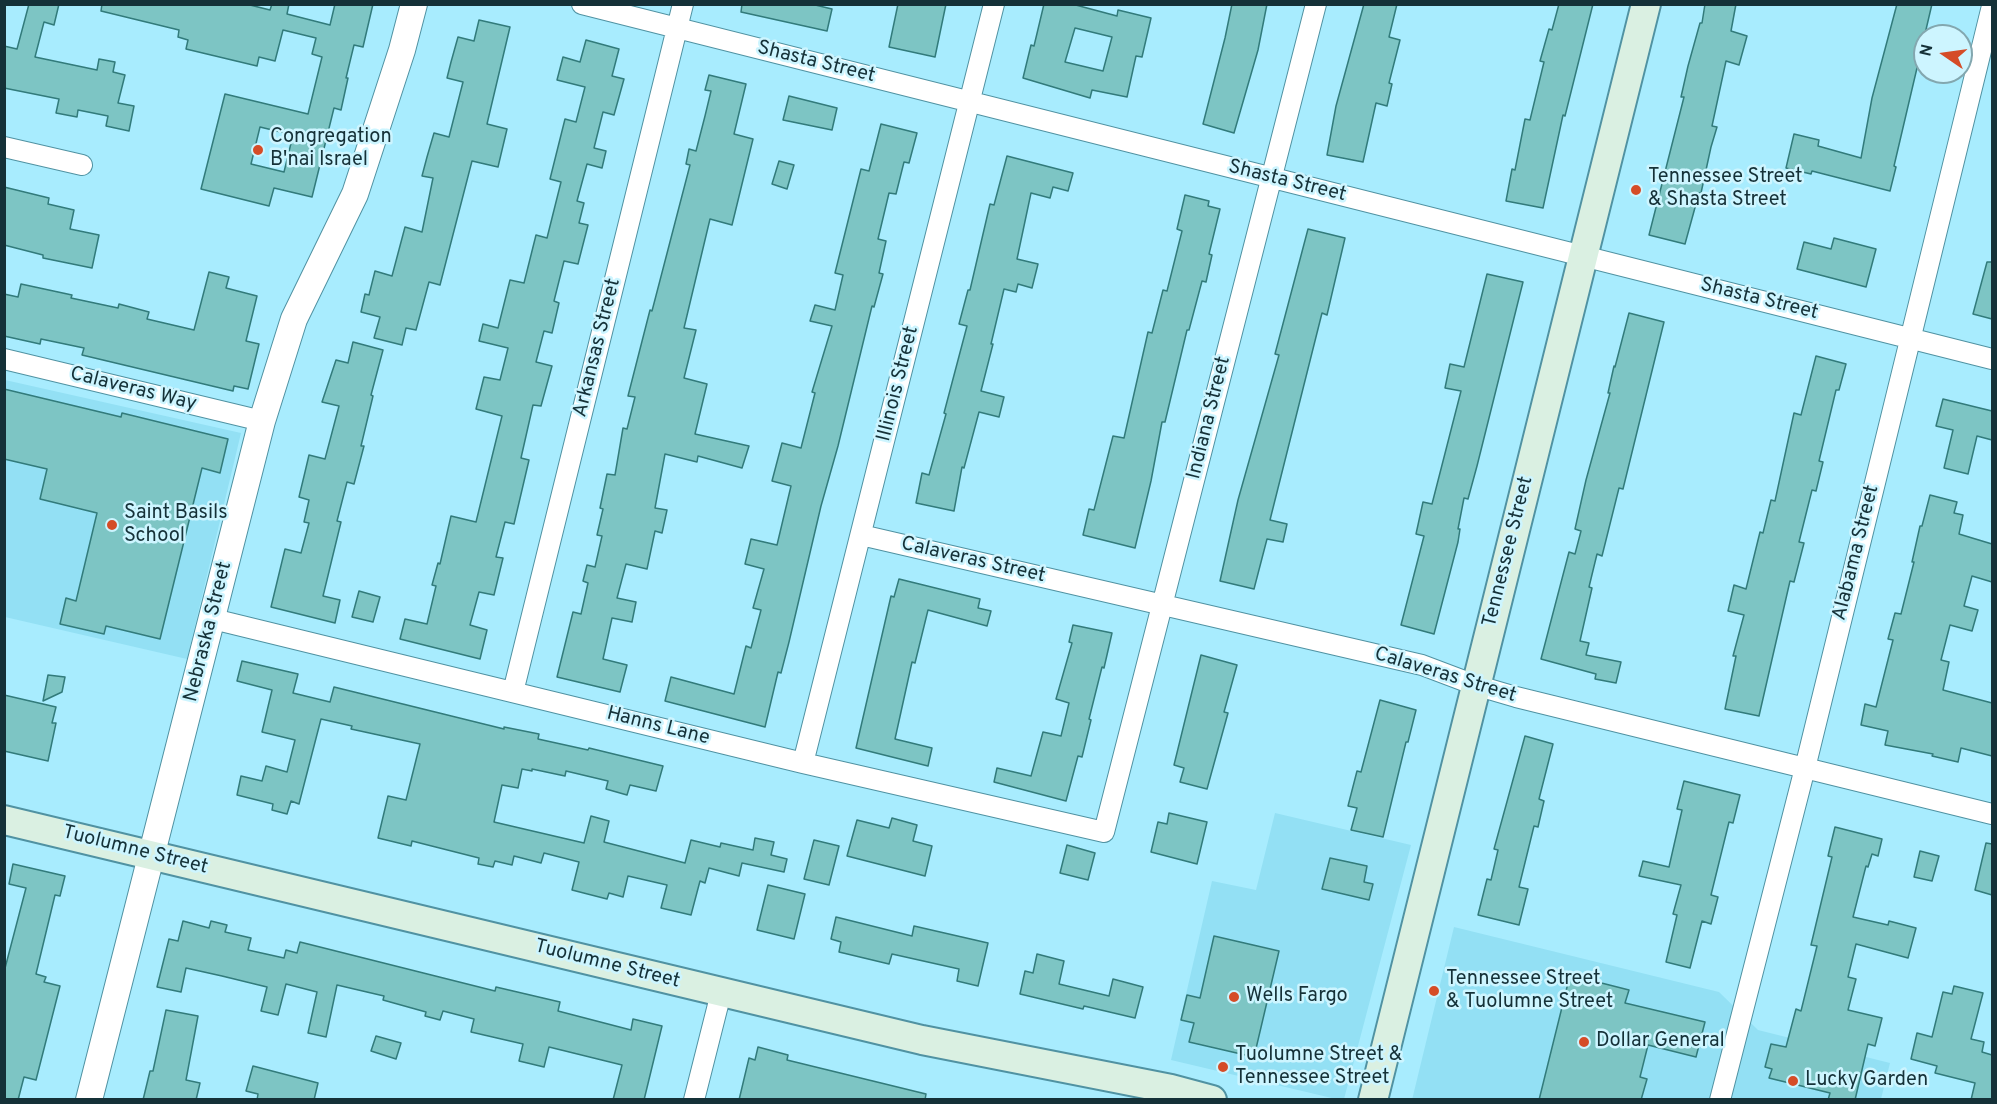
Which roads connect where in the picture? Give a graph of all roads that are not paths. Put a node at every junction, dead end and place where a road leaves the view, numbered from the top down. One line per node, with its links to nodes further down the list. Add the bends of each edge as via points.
1 (414, 4): 17 (street, Nebraska Street, via 354,194 294,319)
2 (582, 4): 8 (street, Shasta Street)
3 (683, 4): 8 (street, Arkansas Street)
4 (994, 4): 9 (street, Illinois Street)
5 (1316, 4): 12 (street, Indiana Street)
6 (1646, 4): 13 (main road, Tennessee Street)
7 (1992, 6): 14 (street, Alabama Street)
8 (677, 28): 9 (street, Shasta Street); 22 (street, Arkansas Street)
9 (969, 102): 12 (street, Shasta Street); 18 (street, Illinois Street)
10 (4, 147): 11 (street)
11 (82, 165)
12 (1272, 178): 13 (street, Shasta Street); 19 (street, Indiana Street)
13 (1583, 256): 14 (street, Shasta Street); 21 (main road, Tennessee Street)
14 (1910, 337): 16 (street, Shasta Street); 24 (street, Alabama Street)
15 (4, 359): 17 (street, Calaveras Way)
16 (1992, 359)
17 (262, 421): 20 (street, Nebraska Street)
18 (861, 535): 19 (street, Calaveras Street); 23 (street, Illinois Street)
19 (1162, 605): 21 (street, Calaveras Street, via 1422,665); 27 (street, Indiana Street)
20 (213, 619): 22 (street, Hanns Lane); 28 (street, Nebraska Street)
21 (1475, 685): 24 (street, Calaveras Street); 33 (main road, Tennessee Street)
22 (513, 692): 23 (street, Hanns Lane)
23 (803, 763): 27 (street, Hanns Lane)
24 (1805, 768): 25 (street, Calaveras Street); 34 (street, Alabama Street)
25 (1992, 814)
26 (4, 820): 28 (main road, Tuolumne Street)
27 (1104, 832)
28 (152, 855): 29 (main road, Tuolumne Street); 30 (street, Nebraska Street)
29 (721, 993): 31 (street); 32 (main road, Tuolumne Street, via 922,1040)
30 (89, 1100)
31 (694, 1100)
32 (1212, 1100)
33 (1373, 1100)
34 (1720, 1100)

